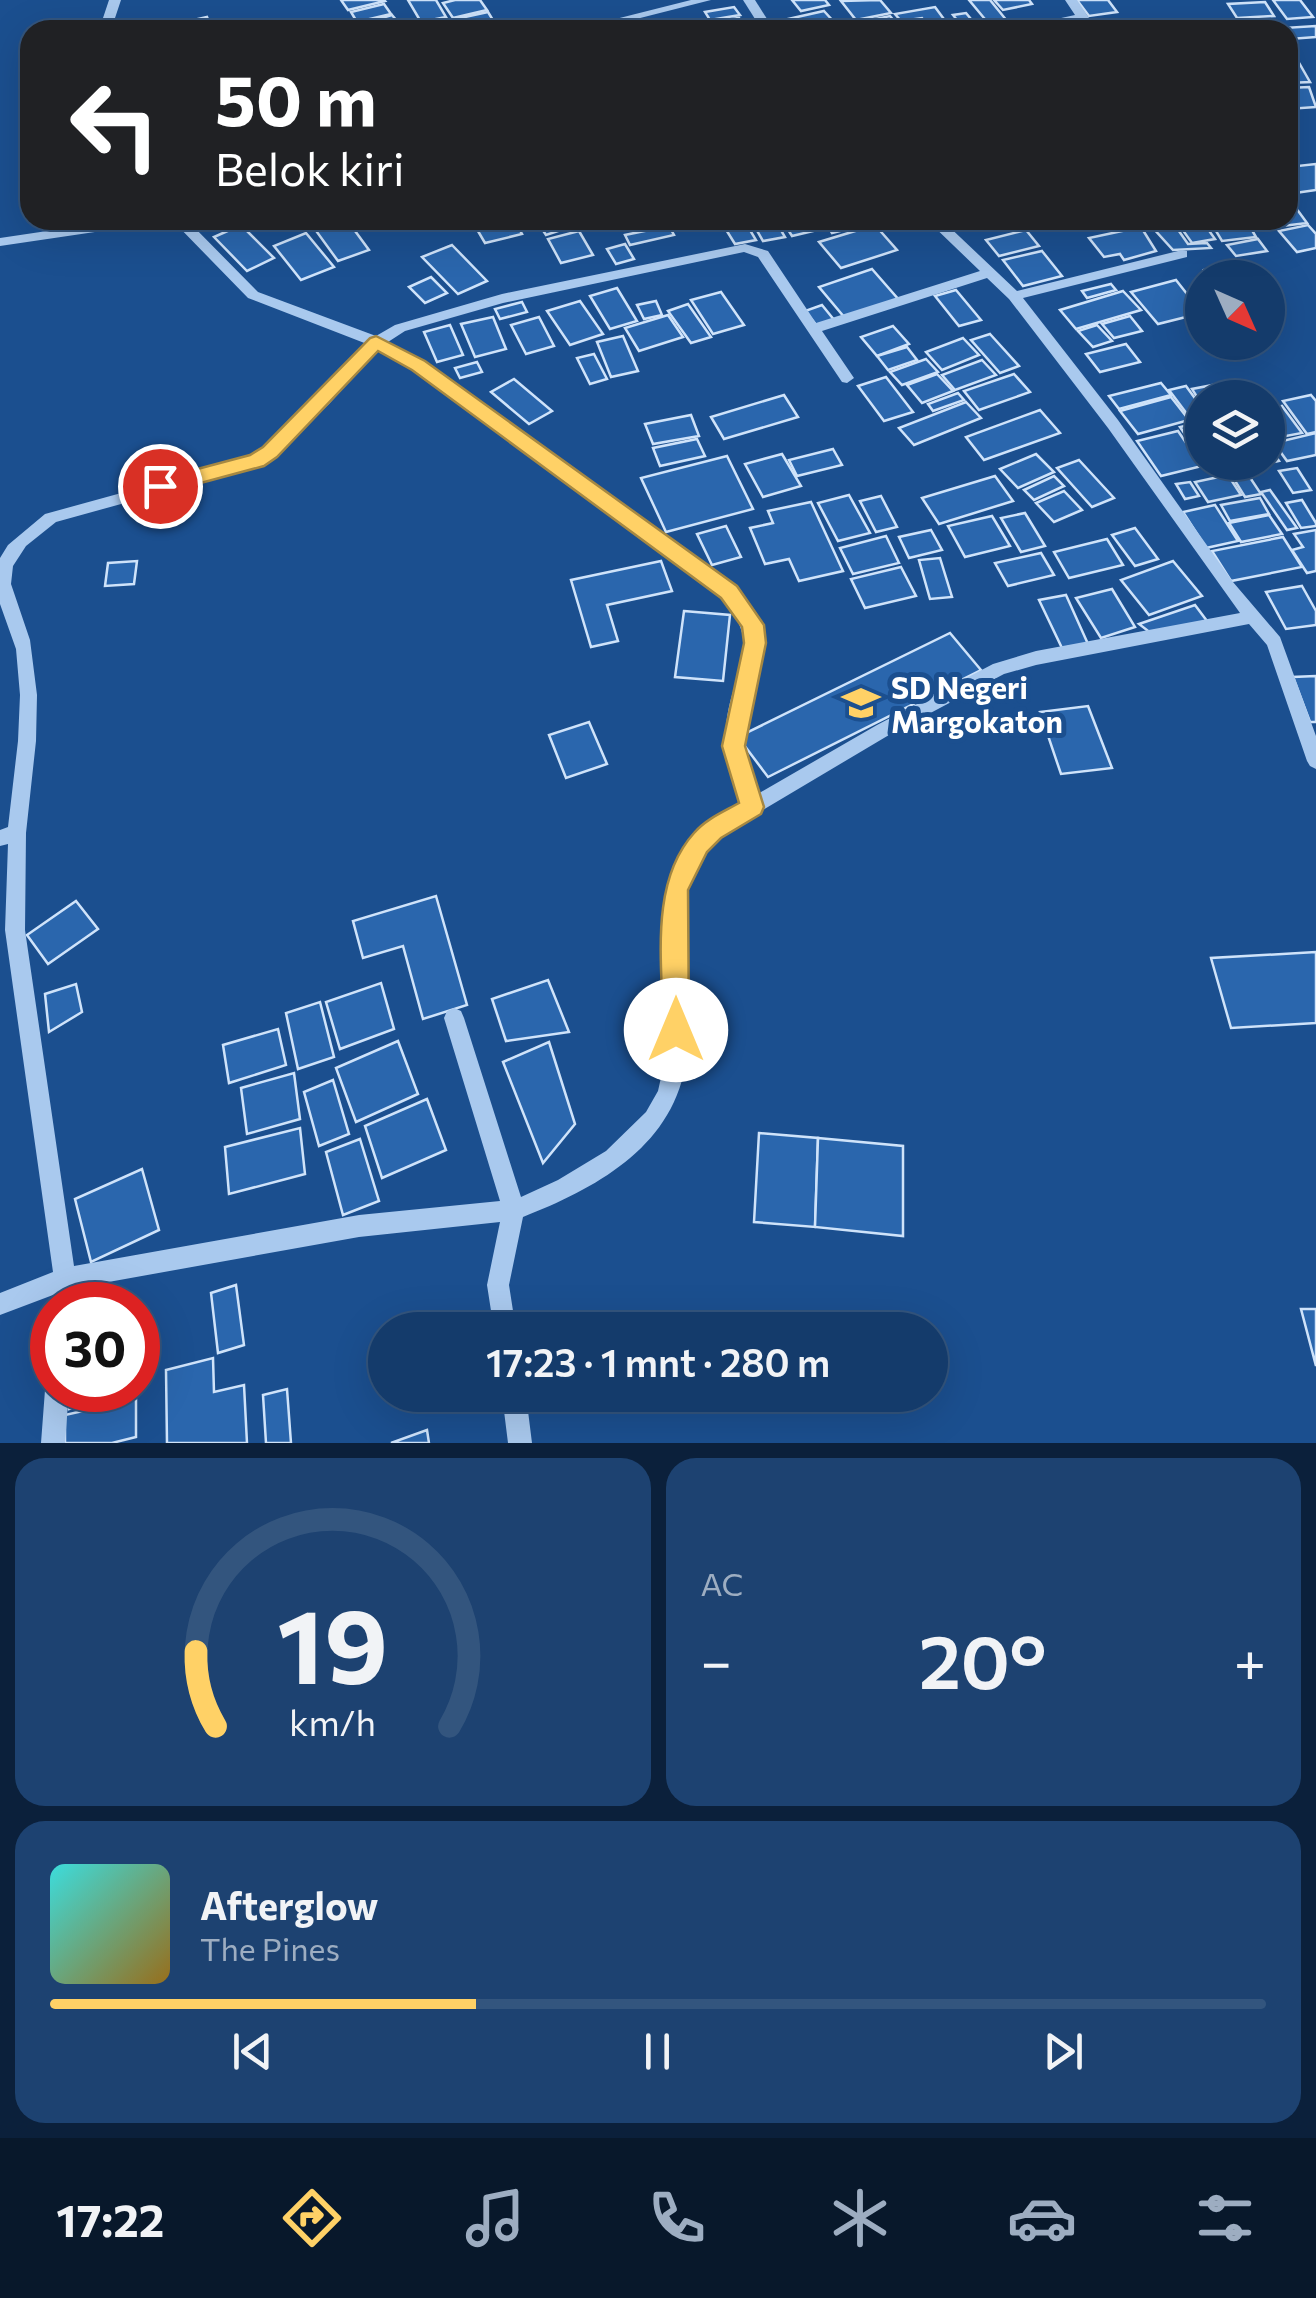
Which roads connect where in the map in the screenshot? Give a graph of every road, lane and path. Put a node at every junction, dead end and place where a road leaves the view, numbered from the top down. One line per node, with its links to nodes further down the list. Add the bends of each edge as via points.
1 (704, 0): 4 (street)
2 (1071, 0): 3 (street)
3 (1083, 17): 5 (street); 6 (street)
4 (620, 20)
5 (1066, 20)
6 (1085, 20)
7 (81, 230): 10 (street)
8 (189, 230): 15 (street, via 253,296)
9 (944, 230): 12 (street)
10 (0, 242)
11 (1182, 254): 13 (street)
12 (989, 273): 13 (street); 14 (street)
13 (1014, 296): 17 (street)
14 (813, 329): 15 (street, via 763,254 746,248 485,304 400,328); 16 (street)
15 (376, 342): 19 (street, via 418,365 743,607 755,643 733,746); 20 (street, via 257,461 52,518 8,556 2,575 28,684)
16 (847, 378)
17 (1252, 617): 18 (street, via 1284,662); 19 (street, via 999,668)
18 (1316, 760)
19 (752, 807): 22 (street, via 699,844 676,889 676,1065 667,1096 613,1160 586,1180)
20 (8, 836): 23 (street, via 15,930)
21 (454, 1018): 22 (street)
22 (514, 1210): 23 (street, via 359,1226); 26 (street, via 498,1285)
23 (65, 1279): 24 (street); 25 (street)
24 (65, 1282)
25 (0, 1304)
26 (502, 1312)
27 (56, 1412): 29 (street)
28 (516, 1412): 30 (street)
29 (54, 1443)
30 (520, 1443)

